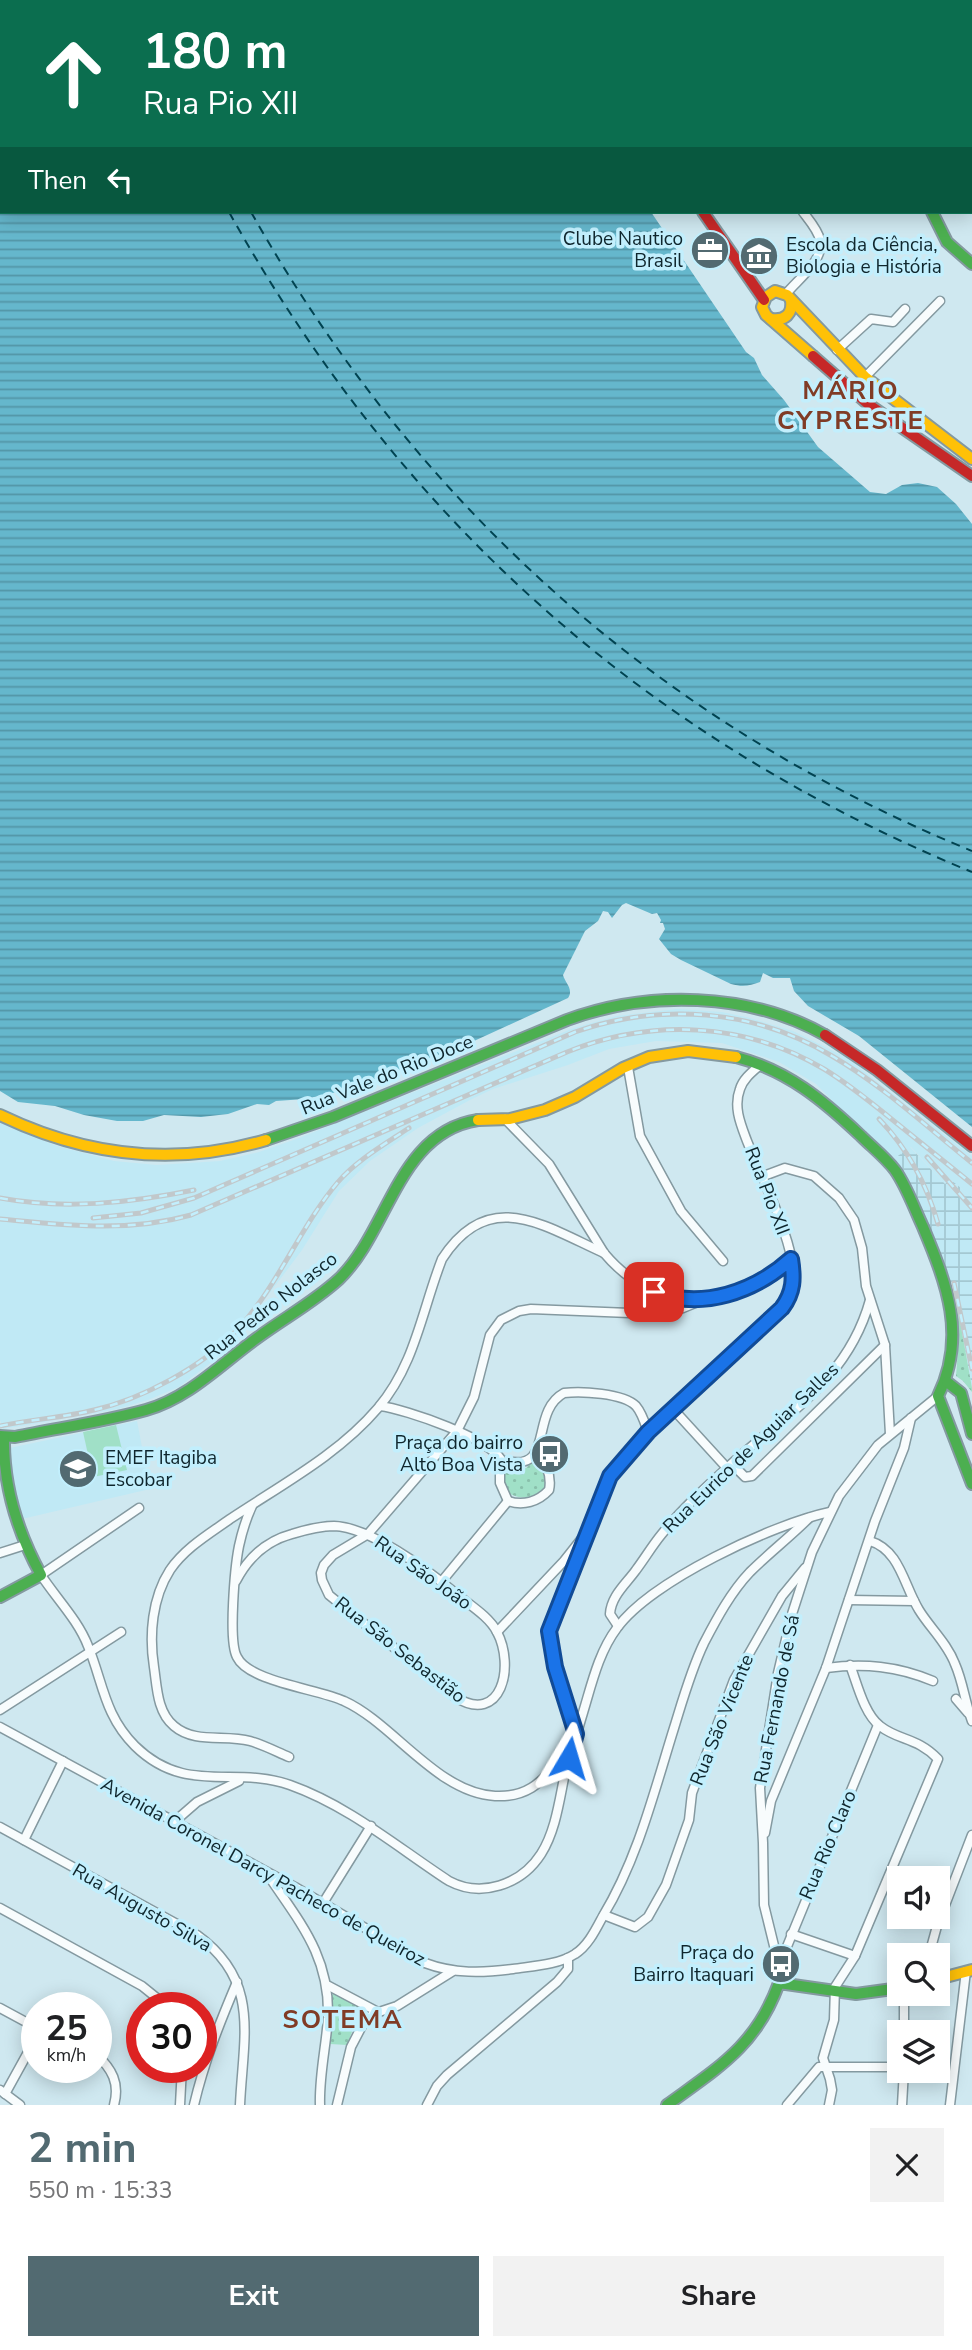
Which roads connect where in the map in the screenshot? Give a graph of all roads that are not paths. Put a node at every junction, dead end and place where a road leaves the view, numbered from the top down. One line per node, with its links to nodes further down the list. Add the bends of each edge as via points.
1 (704, 214): 6 (street)
2 (804, 214): 5 (street, via 819,236 821,250)
3 (933, 214): 4 (street, via 945,241)
4 (972, 264)
5 (788, 297): 6 (street, via 773,292); 9 (street, via 792,309 788,317); 10 (street)
6 (764, 300): 9 (street, via 763,311)
7 (940, 301): 11 (street)
8 (905, 309): 10 (street, via 893,322 871,319)
9 (771, 319): 13 (street, via 868,404)
10 (837, 350): 11 (street)
11 (865, 377): 12 (street)
12 (938, 434): 13 (street); 14 (street)
13 (929, 446): 15 (street)
14 (972, 459)
15 (972, 476)
16 (760, 1065): 17 (street, Rua Pedro Nolasco, via 700,1051 661,1054); 21 (street, Rua Pio XII, via 740,1088 737,1111); 28 (street, Rua Pedro Nolasco, via 823,1100 901,1178 947,1294 953,1350)
17 (628, 1067): 19 (street, Rua Pedro Nolasco, via 552,1108); 24 (street, via 640,1136 681,1211)
18 (0, 1115): 20 (street, Rua Vale do Rio Doce, via 29,1129 107,1151 136,1156 194,1155 303,1128 598,1009 644,1001 695,1001 786,1017 817,1031 857,1056)
19 (505, 1119): 22 (street, via 550,1164); 37 (street, Rua Pedro Nolasco, via 475,1119 426,1147 403,1172 361,1253 341,1277 207,1379 146,1410)
20 (972, 1146)
21 (761, 1177): 23 (street, Rua Pio XII); 26 (street, via 785,1168 805,1171 839,1198 858,1232)
22 (604, 1253): 25 (street, via 621,1271 654,1292 676,1298); 30 (street, via 516,1216 468,1229 442,1259 412,1350)
23 (791, 1259): 25 (street, via 759,1284); 31 (street, Rua Pio XII, via 794,1281 782,1308)
24 (723, 1261)
25 (710, 1297): 33 (street, Rua São Sebastião, via 654,1314 531,1309 510,1315 490,1335 474,1397)
26 (870, 1300): 27 (street); 40 (street, Rua Eurico de Aguiar Salles, via 858,1334 828,1379)
27 (885, 1345): 35 (street); 40 (street, via 752,1476 745,1477)
28 (947, 1382): 29 (street); 36 (street, via 961,1393)
29 (938, 1396): 32 (street, Rua Fernando de Sá); 41 (street)
30 (380, 1406): 33 (street); 43 (street, via 351,1436)
31 (674, 1410): 34 (street, Rua Pio XII); 40 (street)
32 (911, 1418): 35 (street, Rua Fernando de Sá); 49 (street)
33 (457, 1431): 39 (street, via 496,1452); 48 (street, Rua São Sebastião)
34 (648, 1432): 38 (street, via 629,1401 564,1393 546,1411); 47 (street, Rua Pio XII, via 610,1476)
35 (890, 1434): 45 (street, Rua Fernando de Sá, via 864,1462)
36 (972, 1434)
37 (2, 1437): 50 (street, via 4,1482)
38 (537, 1450): 39 (street, via 526,1463); 42 (street, via 550,1485 545,1494 529,1502)
39 (503, 1462): 42 (street, via 499,1477)
40 (730, 1466): 59 (street, Rua Eurico de Aguiar Salles, via 660,1536 614,1598 610,1614)
41 (972, 1484)
42 (508, 1501): 55 (street)
43 (253, 1504): 54 (street, via 239,1546); 73 (street, via 196,1543 171,1568 155,1607 152,1658 161,1707 177,1729 200,1737 250,1741)
44 (139, 1508): 53 (street)
45 (830, 1512): 46 (street); 52 (street, Rua Fernando de Sá)
46 (811, 1516): 59 (street, via 700,1565 640,1605); 85 (street, via 749,1574 703,1645 643,1831)
47 (587, 1532): 61 (street, Rua Pio XII); 71 (street, via 549,1631)
48 (368, 1534): 54 (street, Rua São João, via 323,1526 283,1536 251,1558); 55 (street, Rua São João); 61 (street, Rua São Sebastião, via 327,1560 321,1573 324,1588 464,1703 484,1704 504,1681 506,1663)
49 (870, 1541): 57 (street); 58 (street, via 896,1562)
50 (25, 1545): 51 (street); 53 (street)
51 (0, 1553)
52 (807, 1566): 81 (street, Rua Fernando de Sá, via 784,1642 761,1772); 85 (street, Rua São Vicente, via 782,1596 734,1680 692,1793 689,1820 662,1896 635,1927)
53 (41, 1575): 56 (street); 62 (street)
54 (236, 1581): 72 (street, via 233,1641 240,1662 266,1677 353,1705 419,1759 467,1789 492,1796 528,1791)
55 (442, 1581): 61 (street, Rua São João)
56 (0, 1597)
57 (849, 1600): 58 (street); 64 (street)
58 (914, 1601): 68 (street, via 950,1653)
59 (618, 1626): 71 (street, via 597,1667)
60 (121, 1632): 62 (street)
61 (497, 1632)
62 (90, 1652): 67 (street); 75 (street, via 112,1714 149,1758 189,1775)
63 (850, 1665): 64 (street); 65 (street, via 882,1666); 69 (street)
64 (826, 1668): 81 (street, via 771,1801)
65 (933, 1681)
66 (956, 1699): 68 (street)
67 (0, 1710)
68 (971, 1718)
69 (878, 1724): 86 (street, Rua Rio Claro); 88 (street, via 927,1747 938,1759)
70 (0, 1727): 74 (street, Avenida Coronel Darcy Pacheco de Queiroz)
71 (576, 1734): 72 (street)
72 (571, 1750): 77 (street, via 555,1821 542,1853 524,1873 502,1885 462,1888)
73 (289, 1757)
74 (63, 1761): 76 (street, Avenida Coronel Darcy Pacheco de Queiroz); 80 (street)
75 (251, 1779): 76 (street, via 213,1792); 77 (street, via 292,1785)
76 (174, 1822): 82 (street, Avenida Coronel Darcy Pacheco de Queiroz)
77 (371, 1826): 83 (street)
78 (0, 1828): 80 (street, Rua Augusto Silva)
79 (972, 1835): 87 (street)
80 (24, 1840): 94 (street, Rua Augusto Silva, via 197,1936 222,1957)
81 (763, 1843): 90 (street, via 764,1905)
82 (266, 1873): 83 (street, Avenida Coronel Darcy Pacheco de Queiroz); 96 (street, via 310,1936)
83 (323, 1903): 91 (street, Avenida Coronel Darcy Pacheco de Queiroz, via 425,1963)
84 (0, 1908): 99 (street)
85 (604, 1915): 89 (street, via 581,1949)
86 (791, 1934): 88 (street); 90 (street, Rua Rio Claro)
87 (932, 1943)
88 (855, 1956): 98 (street)
89 (568, 1958): 91 (street, Avenida Coronel Darcy Pacheco de Queiroz, via 508,1970); 118 (street, via 568,1969 557,1982 447,2075)
90 (779, 1966): 95 (street)
91 (453, 1971): 101 (street, via 397,2007)
92 (969, 1971): 93 (street); 123 (street)
93 (950, 1976)
94 (237, 1982): 114 (street); 115 (street, Rua Augusto Silva, via 244,2018)
95 (779, 1983): 98 (street); 119 (street, via 756,2033 728,2061)
96 (327, 1984): 101 (street); 116 (street)
97 (887, 1990): 98 (street)
98 (834, 1991): 104 (street, via 834,2020 824,2058)
99 (149, 1992)
100 (0, 2008): 102 (street)
101 (378, 2012): 117 (street, via 364,2022 355,2037)
102 (21, 2019)
103 (21, 2062): 109 (street)
104 (827, 2067): 105 (street); 120 (street, via 812,2072); 121 (street)
105 (887, 2067)
106 (112, 2073): 112 (street, via 116,2081)
107 (181, 2083): 113 (street)
108 (903, 2083): 122 (street)
109 (2, 2092): 110 (street); 111 (street)
110 (8, 2105)
111 (20, 2105)
112 (114, 2105)
113 (180, 2105)
114 (194, 2105)
115 (240, 2105)
116 (320, 2105)
117 (337, 2105)
118 (427, 2105)
119 (667, 2105)
120 (786, 2105)
121 (830, 2105)
122 (902, 2105)
123 (950, 2105)

